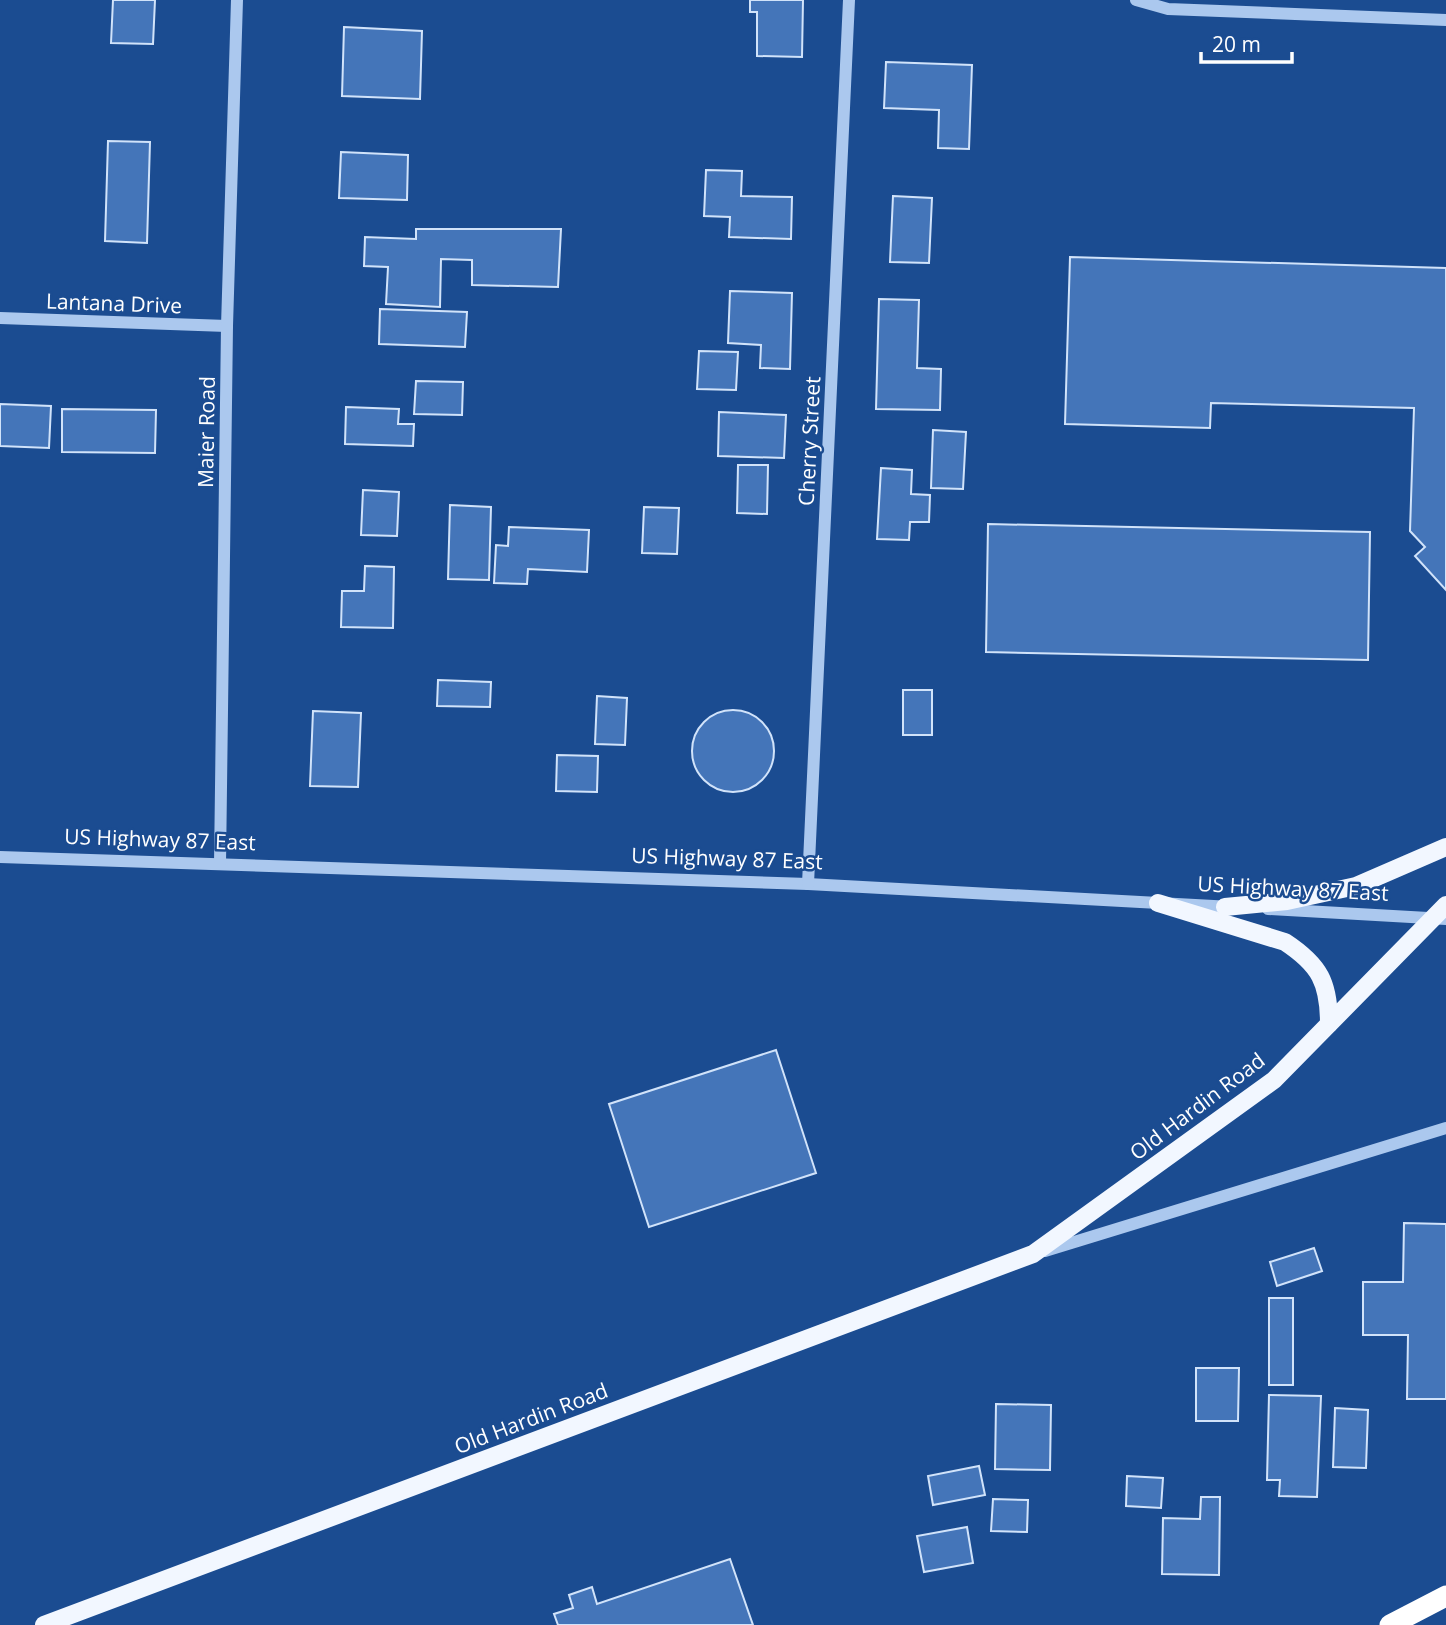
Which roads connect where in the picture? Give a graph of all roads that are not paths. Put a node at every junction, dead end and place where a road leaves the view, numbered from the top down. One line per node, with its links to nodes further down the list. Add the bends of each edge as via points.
1 (237, 0): 6 (street, Maier Road)
2 (849, 0): 10 (street, Cherry Street)
3 (1136, 0): 4 (street, via 1167,9)
4 (1446, 20)
5 (0, 318): 6 (street, Lantana Drive)
6 (227, 327): 9 (street, Maier Road)
7 (1446, 847): 12 (main road, via 1356,886 1287,901)
8 (0, 857): 9 (street, US Highway 87 East)
9 (220, 864): 10 (street, US Highway 87 East)
10 (808, 884): 11 (street, US Highway 87 East)
11 (1158, 903): 12 (street, US Highway 87 East); 14 (main road, via 1298,951 1315,967 1325,986)
12 (1225, 907): 13 (street, US Highway 87 East)
13 (1442, 914): 14 (main road, Old Hardin Road)
14 (1329, 1024): 16 (main road, Old Hardin Road, via 1274,1080)
15 (1446, 1128): 16 (street, Old Hardin Road)
16 (1033, 1254): 18 (main road, Old Hardin Road)
17 (1446, 1595): 19 (highway)
18 (44, 1625)
19 (1390, 1625)

